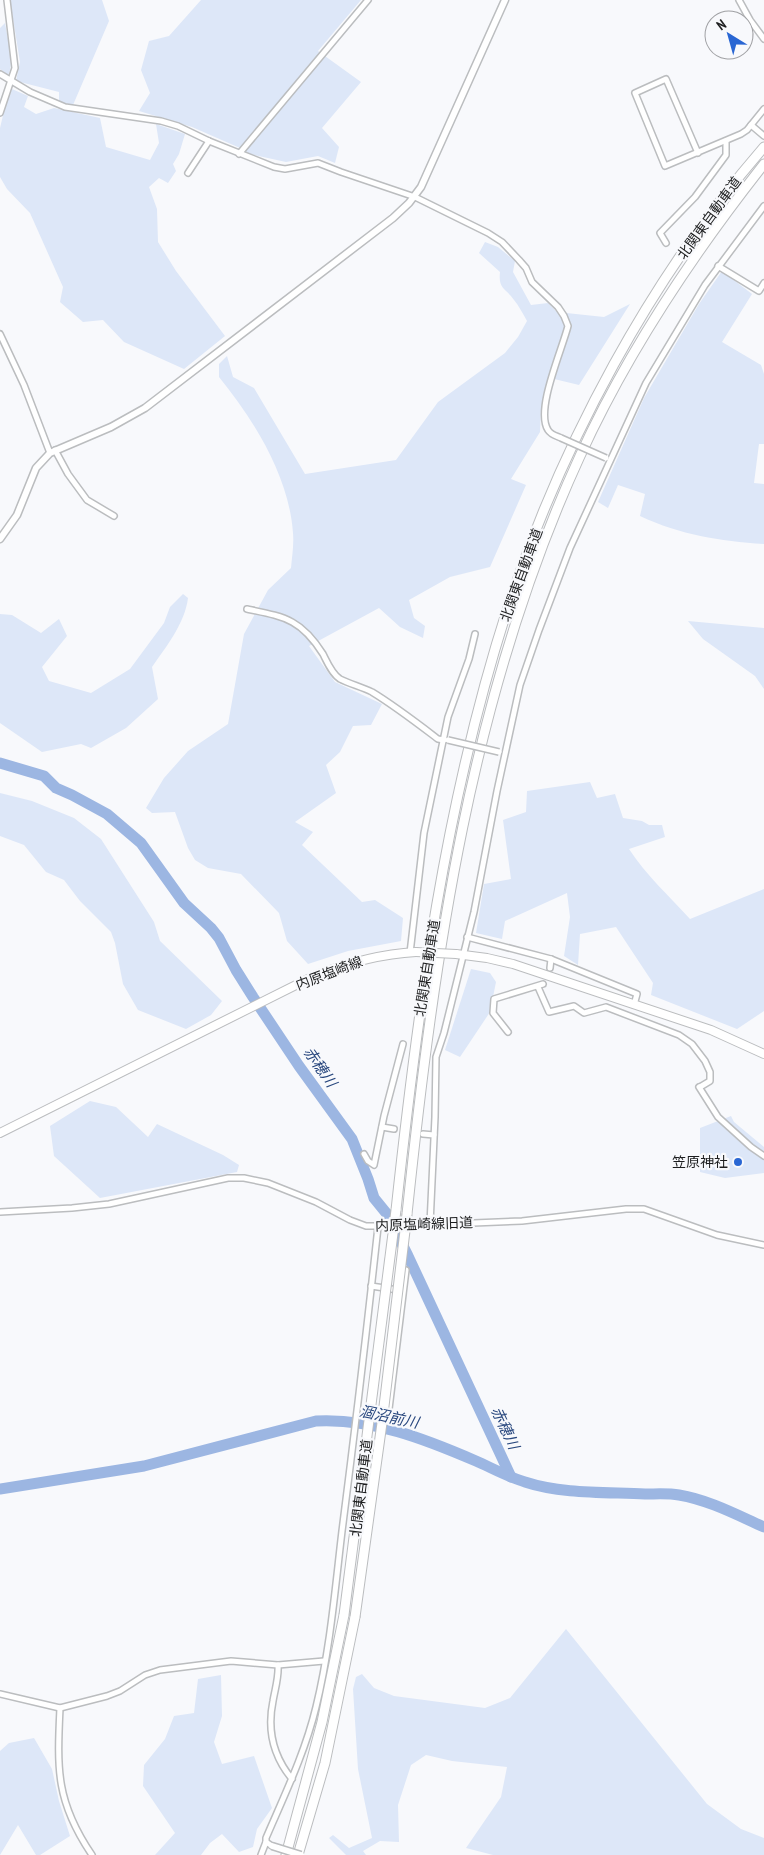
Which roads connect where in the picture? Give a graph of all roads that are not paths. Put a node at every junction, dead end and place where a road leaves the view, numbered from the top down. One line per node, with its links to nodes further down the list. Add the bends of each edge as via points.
1 (6, 0): 7 (street, via 15,68)
2 (368, 0): 16 (street)
3 (505, 0): 19 (street)
4 (739, 0): 5 (street)
5 (764, 39)
6 (0, 74): 7 (street)
7 (11, 82): 9 (street); 12 (street, via 65,107 161,121)
8 (764, 109): 10 (street)
9 (0, 114)
10 (753, 127): 11 (street); 13 (street)
11 (764, 136)
12 (209, 141): 16 (street); 18 (street)
13 (726, 141): 15 (street); 21 (street, via 726,155 695,196 660,233)
14 (764, 147): 65 (highway, 北関東自動車道, bridge, via 665,280 613,367 570,449 508,607 472,733 438,896 408,1093 344,1614 322,1722)
15 (698, 153): 15 (street, via 666,80 635,93 665,166)
16 (239, 154): 19 (street, via 285,169 318,163)
17 (764, 164): 66 (highway, 北関東自動車道, bridge, via 707,237 606,402 559,504 519,610 484,736 449,899 420,1095 383,1414 355,1617 325,1763)
18 (188, 173)
19 (415, 197): 25 (street, via 393,218 156,400 111,427); 26 (street, bridge, via 502,242 526,268 532,282 558,307 568,326 544,408 546,425 550,433)
20 (764, 206): 22 (street)
21 (666, 243)
22 (718, 266): 23 (street, via 759,291); 26 (street, via 646,383)
23 (764, 284)
24 (0, 334): 25 (street)
25 (52, 451): 27 (street, via 87,500); 28 (street, via 36,468 18,515)
26 (608, 459): 32 (street, via 539,630)
27 (114, 516)
28 (0, 539)
29 (247, 609): 31 (street, via 296,623 306,630 339,678 370,691 438,739)
30 (475, 634): 31 (street, via 448,717)
31 (446, 740): 32 (street, bridge); 34 (street, via 424,833)
32 (502, 753): 33 (street)
33 (467, 937): 35 (street); 36 (street)
34 (413, 952): 35 (main road, 内原塩崎線, bridge); 44 (main road, 内原塩崎線, via 359,960 314,976)
35 (460, 954): 38 (main road, 内原塩崎線, via 513,964); 46 (street, via 436,1057)
36 (551, 959): 37 (street); 38 (street, via 637,994)
37 (550, 968)
38 (634, 1004): 41 (main road, 内原塩崎線, via 711,1030)
39 (508, 1032): 48 (street, via 493,1014 494,999 540,986 549,1012 574,1006 584,1013 606,1007 679,1036 697,1050 710,1072 711,1080 699,1087 718,1117)
40 (404, 1044): 42 (street)
41 (764, 1054)
42 (382, 1127): 43 (street); 47 (street, via 374,1165)
43 (394, 1129)
44 (0, 1133)
45 (423, 1134): 46 (street)
46 (434, 1135): 50 (street)
47 (364, 1154)
48 (764, 1156)
49 (0, 1212): 51 (street, 内原塩崎線旧道, via 108,1204 228,1178 244,1178 308,1198 359,1224)
50 (430, 1224): 51 (street, 内原塩崎線旧道, bridge); 52 (street, 内原塩崎線旧道, via 539,1220 644,1209 717,1235)
51 (378, 1226): 54 (street)
52 (764, 1245)
53 (406, 1270): 55 (street)
54 (371, 1286): 55 (street); 57 (street)
55 (403, 1291): 56 (street)
56 (389, 1409)
57 (324, 1661): 58 (street); 61 (street, via 316,1708)
58 (278, 1666): 60 (street, via 231,1661 160,1670 107,1696); 61 (street, via 270,1715 271,1731 280,1764)
59 (0, 1694): 60 (street)
60 (60, 1708): 63 (street, via 60,1786 68,1812)
61 (292, 1779): 62 (street, via 266,1838)
62 (269, 1844): 64 (street); 66 (street, bridge)
63 (92, 1855)
64 (261, 1855)
65 (286, 1855)
66 (300, 1855)

